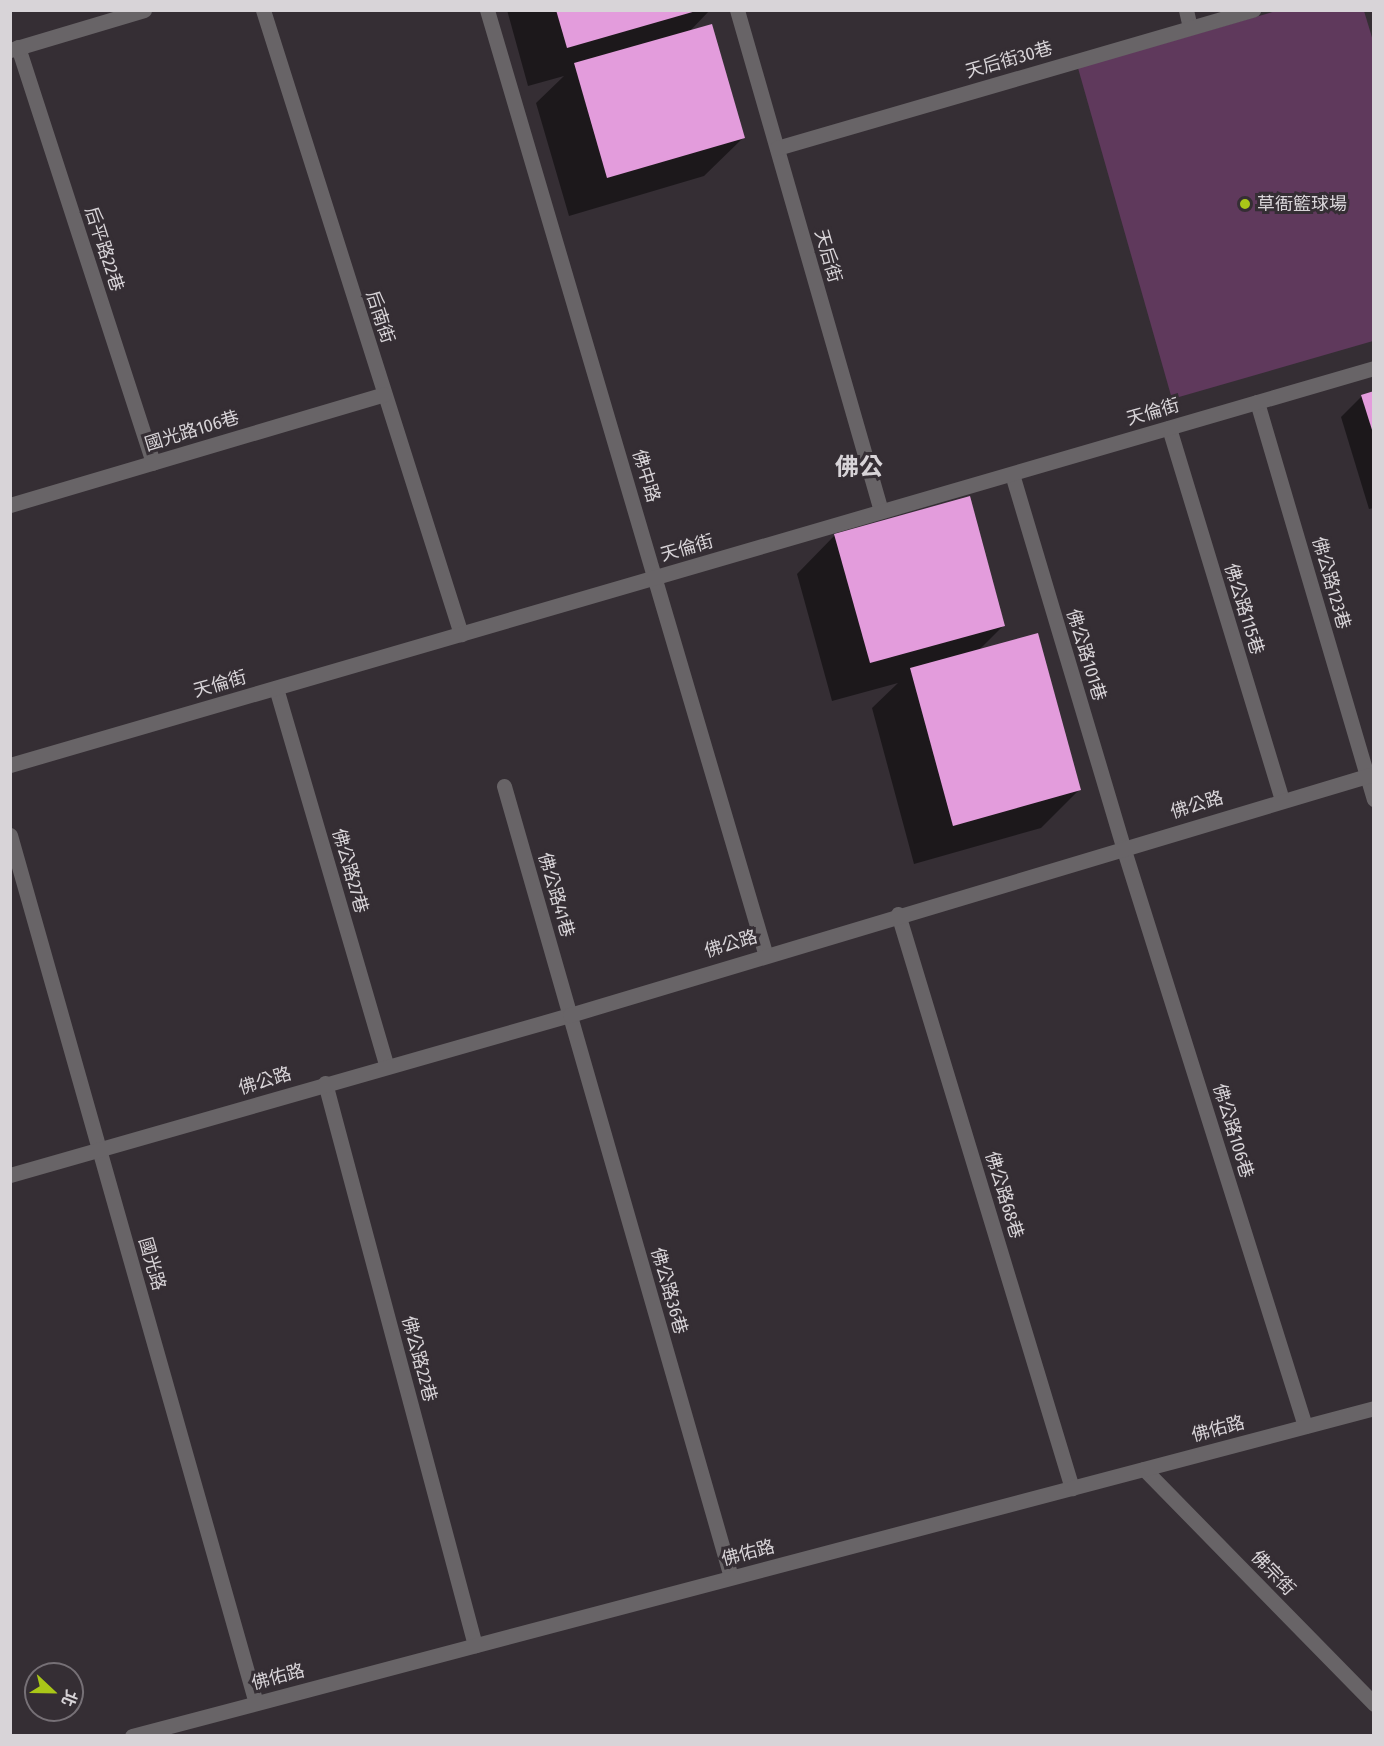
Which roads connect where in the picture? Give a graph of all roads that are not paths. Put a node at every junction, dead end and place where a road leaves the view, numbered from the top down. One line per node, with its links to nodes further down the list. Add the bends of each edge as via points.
1 (144, 10): 8 (street)
2 (263, 10): 11 (street, 后南街)
3 (487, 10): 18 (street, 佛中路)
4 (737, 10): 9 (street, 天后街)
5 (1186, 10): 7 (street)
6 (1253, 10): 7 (street, 天后街30巷)
7 (1190, 27): 9 (street, 天后街30巷)
8 (14, 49): 14 (street, 后平路22巷)
9 (777, 148): 17 (street, 天后街)
10 (1374, 368): 12 (street, 天倫街)
11 (384, 394): 14 (street, 國光路106巷); 19 (street, 后南街)
12 (1257, 402): 13 (street, 天倫街); 22 (street, 佛公路123巷)
13 (1168, 428): 15 (street, 天倫街); 25 (street, 佛公路115巷)
14 (153, 463): 16 (street, 國光路106巷)
15 (1012, 474): 17 (street, 天倫街); 27 (street, 佛公路101巷)
16 (10, 506)
17 (881, 512): 18 (street, 天倫街)
18 (657, 577): 19 (street, 天倫街); 29 (street, 佛中路)
19 (461, 634): 20 (street, 天倫街)
20 (276, 688): 21 (street, 天倫街); 31 (street, 佛公路27巷)
21 (10, 765)
22 (1370, 775): 24 (street, 佛公路123巷); 25 (street, 佛公路)
23 (504, 786): 30 (street, 佛公路41巷)
24 (1374, 799)
25 (1282, 800): 27 (street, 佛公路)
26 (10, 835): 33 (street, 國光路)
27 (1123, 848): 28 (street, 佛公路); 36 (street, 佛公路106巷)
28 (898, 914): 29 (street, 佛公路); 38 (street, 佛公路68巷)
29 (765, 953): 30 (street, 佛公路)
30 (570, 1014): 31 (street, 佛公路); 39 (street, 佛公路36巷)
31 (386, 1065): 32 (street, 佛公路)
32 (325, 1083): 33 (street, 佛公路); 40 (street, 佛公路22巷)
33 (100, 1150): 34 (street, 佛公路); 41 (street, 國光路)
34 (10, 1175)
35 (1374, 1408): 36 (street, 佛佑路)
36 (1305, 1426): 37 (street, 佛佑路)
37 (1144, 1469): 38 (street, 佛佑路); 42 (street, 佛宗街)
38 (1072, 1488): 39 (street, 佛佑路)
39 (731, 1577): 40 (street, 佛佑路)
40 (475, 1645): 41 (street, 佛佑路)
41 (256, 1703): 43 (street, 佛佑路)
42 (1374, 1704)
43 (132, 1736)

